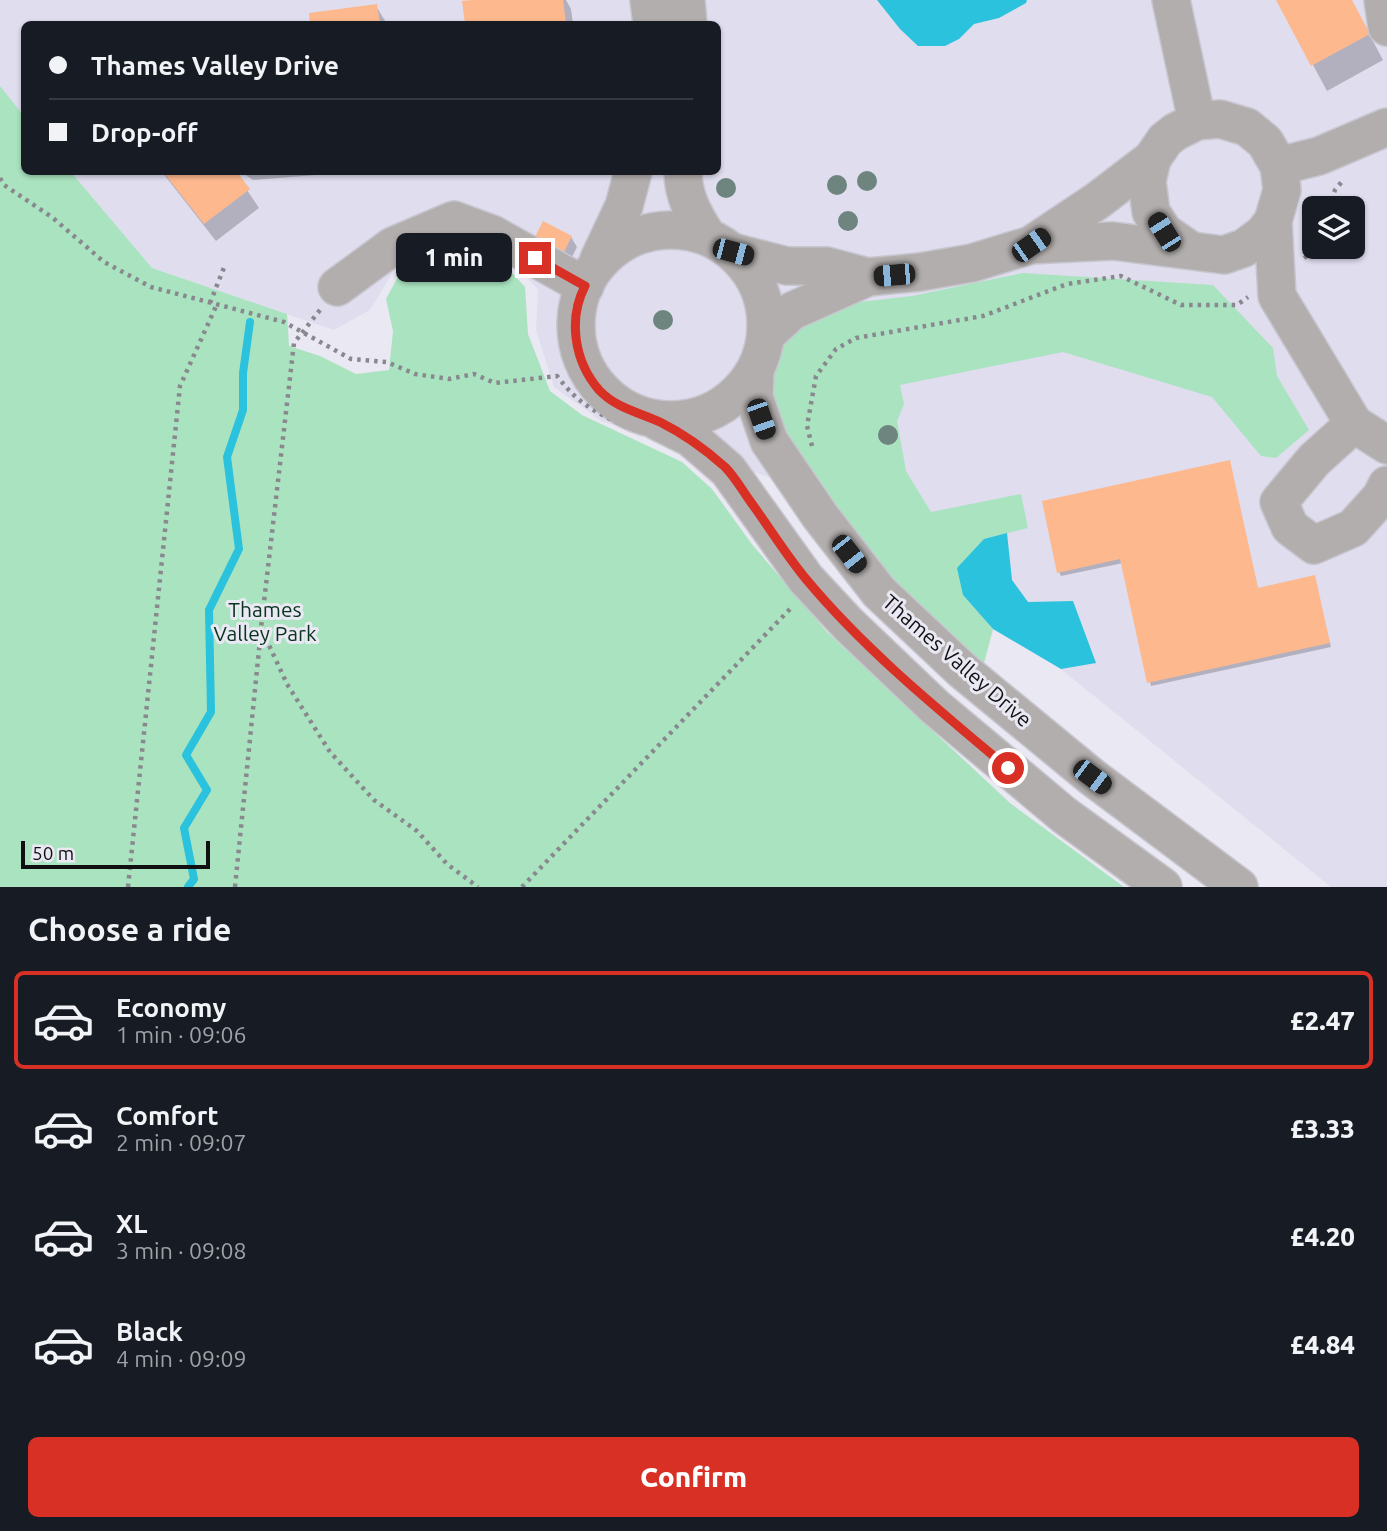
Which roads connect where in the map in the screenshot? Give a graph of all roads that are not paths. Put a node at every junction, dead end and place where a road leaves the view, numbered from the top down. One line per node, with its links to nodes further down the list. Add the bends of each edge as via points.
1 (649, 0): 4 (street)
2 (686, 0): 5 (street)
3 (1171, 0): 6 (street)
4 (652, 21)
5 (688, 21)
6 (1197, 121): 8 (street, via 1165,140); 9 (street, via 1220,119 1247,127 1265,142)
7 (1387, 127): 9 (street, via 1319,156)
8 (1152, 159): 14 (street); 15 (street, via 1147,181 1151,212 1164,232)
9 (1279, 166): 12 (street, via 1282,190)
10 (632, 175): 16 (street, via 624,206)
11 (683, 175): 13 (street, via 695,217)
12 (1273, 221): 15 (street, via 1244,248); 19 (street)
13 (720, 244): 16 (street, via 677,229 645,232 622,242); 17 (street, via 787,266 827,266); 20 (street, via 755,278 763,299)
14 (1031, 245): 15 (street, via 1113,241); 17 (street, via 972,263)
15 (1207, 253): 19 (street)
16 (591, 274): 18 (street, via 454,220 393,246); 22 (street, via 578,300 574,327 580,358 599,389 620,407)
17 (869, 277): 20 (street, via 792,311)
18 (337, 287)
19 (1278, 296): 23 (street)
20 (766, 335): 21 (street)
21 (755, 373): 22 (street, via 736,396 695,419); 27 (street, Thames Valley Drive, via 754,397 769,441 879,592 962,670 1092,777)
22 (657, 421): 26 (street, via 691,438 728,470 806,579 934,706 1064,815)
23 (1354, 424): 24 (street); 25 (street, via 1314,460 1279,502 1290,527 1314,545 1353,528)
24 (1387, 445)
25 (1387, 485)
26 (1163, 887)
27 (1239, 887)

